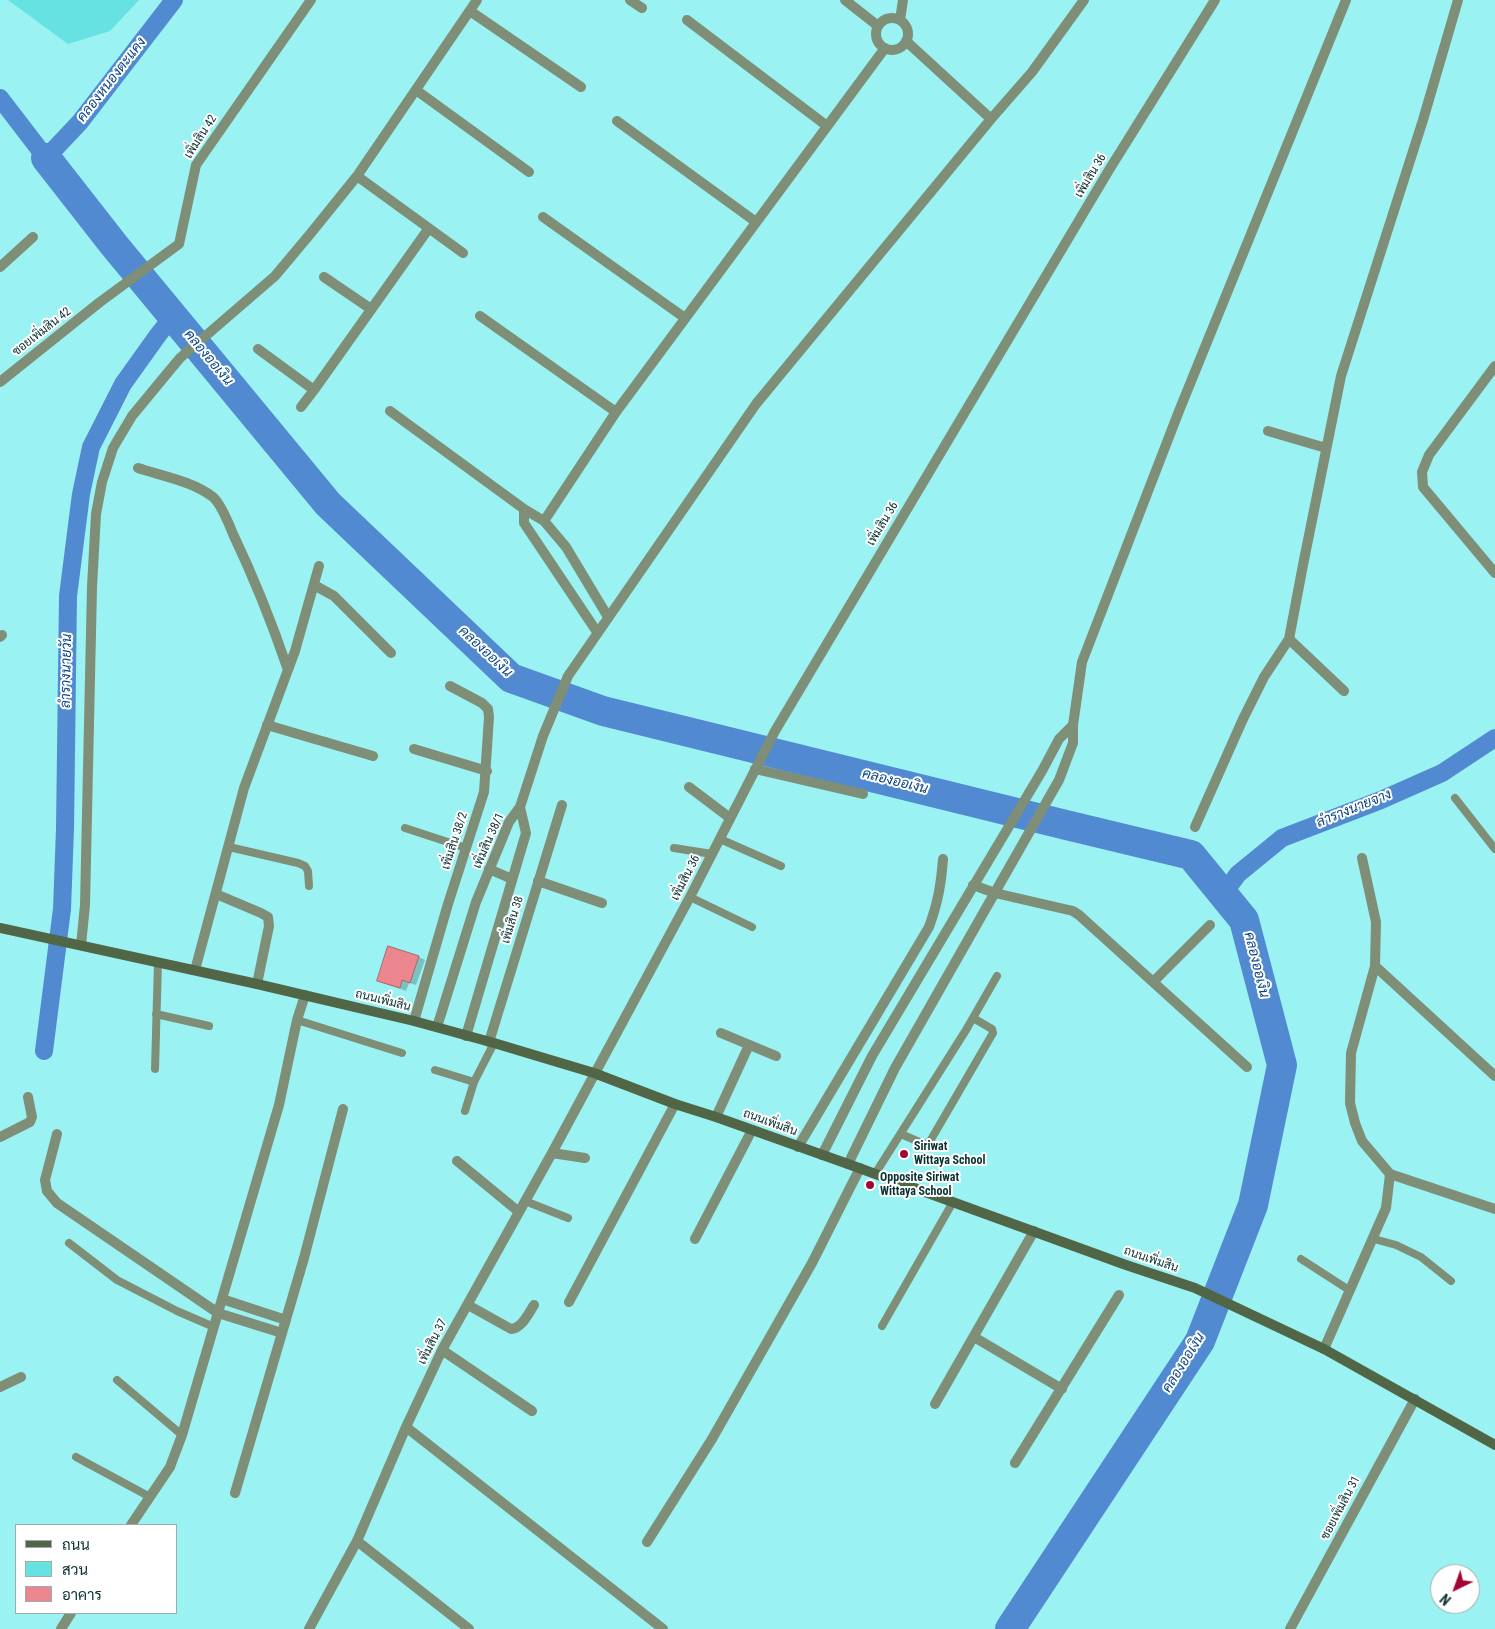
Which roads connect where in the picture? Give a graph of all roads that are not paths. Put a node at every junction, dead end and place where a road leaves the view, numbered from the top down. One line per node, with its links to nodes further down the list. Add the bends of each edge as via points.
1 (311, 0): 31 (street, เพิ่มสิน 42, via 196,165 179,244)
2 (477, 0): 11 (street)
3 (630, 0): 10 (street)
4 (845, 0): 14 (street)
5 (903, 0): 13 (street)
6 (1084, 0): 19 (street, via 1032,72)
7 (1215, 0): 61 (street, เพิ่มสิน 36, via 1113,164 774,731)
8 (1346, 0): 58 (street, via 1179,410 1082,662)
9 (1458, 0): 43 (street, via 1341,376)
10 (642, 8)
11 (470, 11): 17 (street); 18 (street)
12 (687, 20): 21 (street)
13 (900, 20): 14 (street, via 888,18); 15 (street, via 908,29)
14 (878, 26): 16 (street, via 877,38)
15 (906, 41): 16 (street, via 897,49); 19 (street)
16 (885, 48): 21 (street)
17 (581, 87)
18 (416, 90): 22 (street); 23 (street)
19 (991, 119): 50 (street, via 756,404)
20 (617, 121): 25 (street)
21 (827, 126): 25 (street)
22 (529, 172)
23 (357, 176): 26 (street); 92 (street, via 275,276 180,358 132,416 113,448 96,514 85,904)
24 (543, 217): 34 (street)
25 (756, 222): 34 (street)
26 (429, 228): 28 (street); 32 (street)
27 (34, 237): 29 (street)
28 (463, 253)
29 (0, 267)
30 (324, 277): 32 (street)
31 (100, 302): 37 (street, ซอยเพิ่มสิน 42)
32 (371, 310): 38 (street)
33 (480, 316): 41 (street)
34 (685, 318): 41 (street)
35 (258, 349): 38 (street)
36 (1495, 366): 48 (street, via 1429,455 1422,472 1424,487)
37 (0, 382)
38 (314, 390): 39 (street)
39 (301, 407)
40 (390, 411): 45 (street)
41 (616, 412): 46 (street)
42 (1268, 431): 43 (street)
43 (1326, 448): 52 (street)
44 (138, 468): 54 (street, via 194,486 214,498 249,568)
45 (524, 509): 46 (street); 51 (street, via 524,523)
46 (544, 521): 50 (street, via 566,547)
47 (319, 566): 49 (street)
48 (1495, 573)
49 (314, 585): 53 (street, via 334,596); 54 (street)
50 (608, 617): 51 (street)
51 (597, 632): 67 (street, via 568,676 543,736)
52 (1289, 639): 56 (street); 69 (street, via 1264,677 1243,719)
53 (391, 653)
54 (288, 670): 57 (street)
55 (450, 686): 62 (street, เพิ่มสิน 38/2, via 488,709)
56 (1344, 690)
57 (267, 725): 60 (street); 72 (street, via 244,788)
58 (1073, 725): 83 (street, via 1059,739); 86 (street, via 1073,743 1059,780)
59 (414, 749): 62 (street)
60 (373, 756)
61 (756, 767): 64 (street); 68 (street, เพิ่มสิน 36)
62 (486, 772): 73 (street, เพิ่มสิน 38/2, via 484,792)
63 (689, 787): 68 (street)
64 (863, 794)
65 (1455, 798): 75 (lane)
66 (562, 805): 82 (street, เพิ่มสิน 38)
67 (520, 808): 80 (street, เพิ่มสิน 38/1, via 509,822); 81 (street, เพิ่มสิน 38/1, via 526,833)
68 (730, 818): 71 (street, เพิ่มสิน 36)
69 (1195, 827)
70 (405, 828): 73 (lane)
71 (720, 839): 76 (street, เพิ่มสิน 36); 79 (lane)
72 (229, 847): 84 (lane, via 306,866); 85 (street)
73 (466, 848): 103 (street, เพิ่มสิน 38/2)
74 (674, 848): 76 (lane)
75 (1495, 849)
76 (712, 854): 87 (street, เพิ่มสิน 36)
77 (1362, 858): 94 (street, via 1376,922)
78 (944, 859): 127 (street, via 941,889 930,927)
79 (781, 866)
80 (489, 870): 81 (street); 105 (street, เพิ่มสิน 38/1)
81 (512, 879): 107 (street, เพิ่มสิน 38/1)
82 (538, 881): 88 (street); 108 (street, เพิ่มสิน 38)
83 (973, 885): 86 (street); 129 (street, via 872,1056)
84 (309, 886)
85 (216, 894): 95 (street); 98 (street, via 268,917)
86 (995, 894): 97 (street, via 1073,911); 132 (street, via 895,1068)
87 (690, 897): 90 (lane); 115 (street, เพิ่มสิน 36)
88 (602, 903)
89 (1210, 925): 97 (street)
90 (752, 927)
91 (0, 928): 92 (street, ถนนเพิ่มสิน)
92 (81, 945): 93 (street, ถนนเพิ่มสิน)
93 (158, 962): 95 (street, ถนนเพิ่มสิน); 100 (lane)
94 (1375, 966): 116 (street); 135 (street, via 1351,1053 1350,1103 1362,1141)
95 (196, 970): 98 (street, ถนนเพิ่มสิน)
96 (997, 976): 101 (lane)
97 (1153, 982): 112 (street)
98 (257, 984): 99 (street, ถนนเพิ่มสิน)
99 (305, 995): 102 (street); 103 (street, ถนนเพิ่มสิน)
100 (156, 1014): 104 (lane); 113 (lane)
101 (973, 1018): 125 (lane); 125 (lane, via 992,1029 993,1033 929,1144)
102 (297, 1020): 110 (lane); 149 (street, via 279,1106)
103 (414, 1021): 105 (street, ถนนเพิ่มสิน)
104 (209, 1026)
105 (437, 1027): 107 (street, ถนนเพิ่มสิน)
106 (721, 1033): 109 (street)
107 (466, 1036): 108 (street, ถนนเพิ่มสิน)
108 (491, 1042): 115 (street, ถนนเพิ่มสิน); 117 (lane)
109 (749, 1045): 111 (street); 122 (street)
110 (402, 1053)
111 (776, 1056)
112 (1246, 1067)
113 (154, 1069)
114 (435, 1070): 117 (lane)
115 (594, 1073): 119 (street, ถนนเพิ่มสิน); 128 (street, เพิ่มสิน 37)
116 (1494, 1073)
117 (474, 1082): 121 (lane)
118 (28, 1097): 126 (street, via 30,1122)
119 (674, 1104): 122 (street, ถนนเพิ่มสิน); 150 (street)
120 (343, 1109): 154 (street)
121 (465, 1111)
122 (716, 1117): 123 (street, ถนนเพิ่มสิน)
123 (752, 1130): 127 (street, ถนนเพิ่มสิน); 142 (street)
124 (57, 1134): 153 (street, via 45,1180 47,1192 57,1203)
125 (901, 1134): 134 (lane)
126 (0, 1137)
127 (798, 1147): 129 (street, ถนนเพิ่มสิน)
128 (552, 1153): 130 (street); 136 (street, เพิ่มสิน 37)
129 (822, 1155): 132 (street, ถนนเพิ่มสิน)
130 (585, 1158)
131 (457, 1161): 139 (street)
132 (848, 1164): 133 (street, ถนนเพิ่มสิน)
133 (860, 1168): 134 (street, ถนนเพิ่มสิน); 177 (street, via 807,1272 712,1439)
134 (875, 1174): 137 (street, ถนนเพิ่มสิน)
135 (1390, 1174): 138 (street); 143 (street, via 1386,1208)
136 (525, 1201): 139 (street, เพิ่มสิน 37); 140 (lane)
137 (954, 1202): 141 (street, ถนนเพิ่มสิน); 155 (lane)
138 (1495, 1209)
139 (519, 1212): 151 (street, เพิ่มสิน 37)
140 (568, 1218)
141 (1034, 1231): 158 (street); 159 (street, ถนนเพิ่มสิน, via 1195,1288)
142 (695, 1239)
143 (1374, 1239): 146 (lane, via 1420,1257); 147 (street)
144 (69, 1243): 156 (lane, via 117,1280)
145 (1301, 1259): 147 (lane)
146 (1451, 1281)
147 (1350, 1290): 159 (street)
148 (1119, 1295): 164 (street)
149 (222, 1299): 153 (street); 154 (street)
150 (569, 1302)
151 (468, 1305): 152 (street, via 516,1329); 160 (street, เพิ่มสิน 37)
152 (534, 1305)
153 (218, 1313): 156 (street); 157 (street)
154 (286, 1320): 157 (street)
155 (882, 1326)
156 (214, 1327): 169 (street)
157 (282, 1333): 173 (street)
158 (974, 1337): 164 (street); 166 (street)
159 (1324, 1349): 165 (street, ถนนเพิ่มสิน)
160 (442, 1350): 167 (street); 168 (street, เพิ่มสิน 37)
161 (21, 1377): 163 (street)
162 (118, 1380): 169 (lane)
163 (0, 1387)
164 (1062, 1389): 172 (street)
165 (1415, 1400): 170 (street, ถนนเพิ่มสิน); 183 (street, ซอยเพิ่มสิน 31)
166 (935, 1404)
167 (532, 1411)
168 (406, 1427): 176 (street, เพิ่มสิน 37); 182 (street)
169 (182, 1435): 174 (street, via 170,1467)
170 (1495, 1445)
171 (76, 1457): 174 (lane)
172 (1015, 1463)
173 (235, 1493)
174 (150, 1496): 175 (street)
175 (132, 1524)
176 (357, 1541): 180 (street, เพิ่มสิน 37); 181 (street)
177 (647, 1542)
178 (70, 1614): 179 (street)
179 (61, 1629)
180 (309, 1629)
181 (469, 1629)
182 (663, 1629)
183 (1290, 1629)

